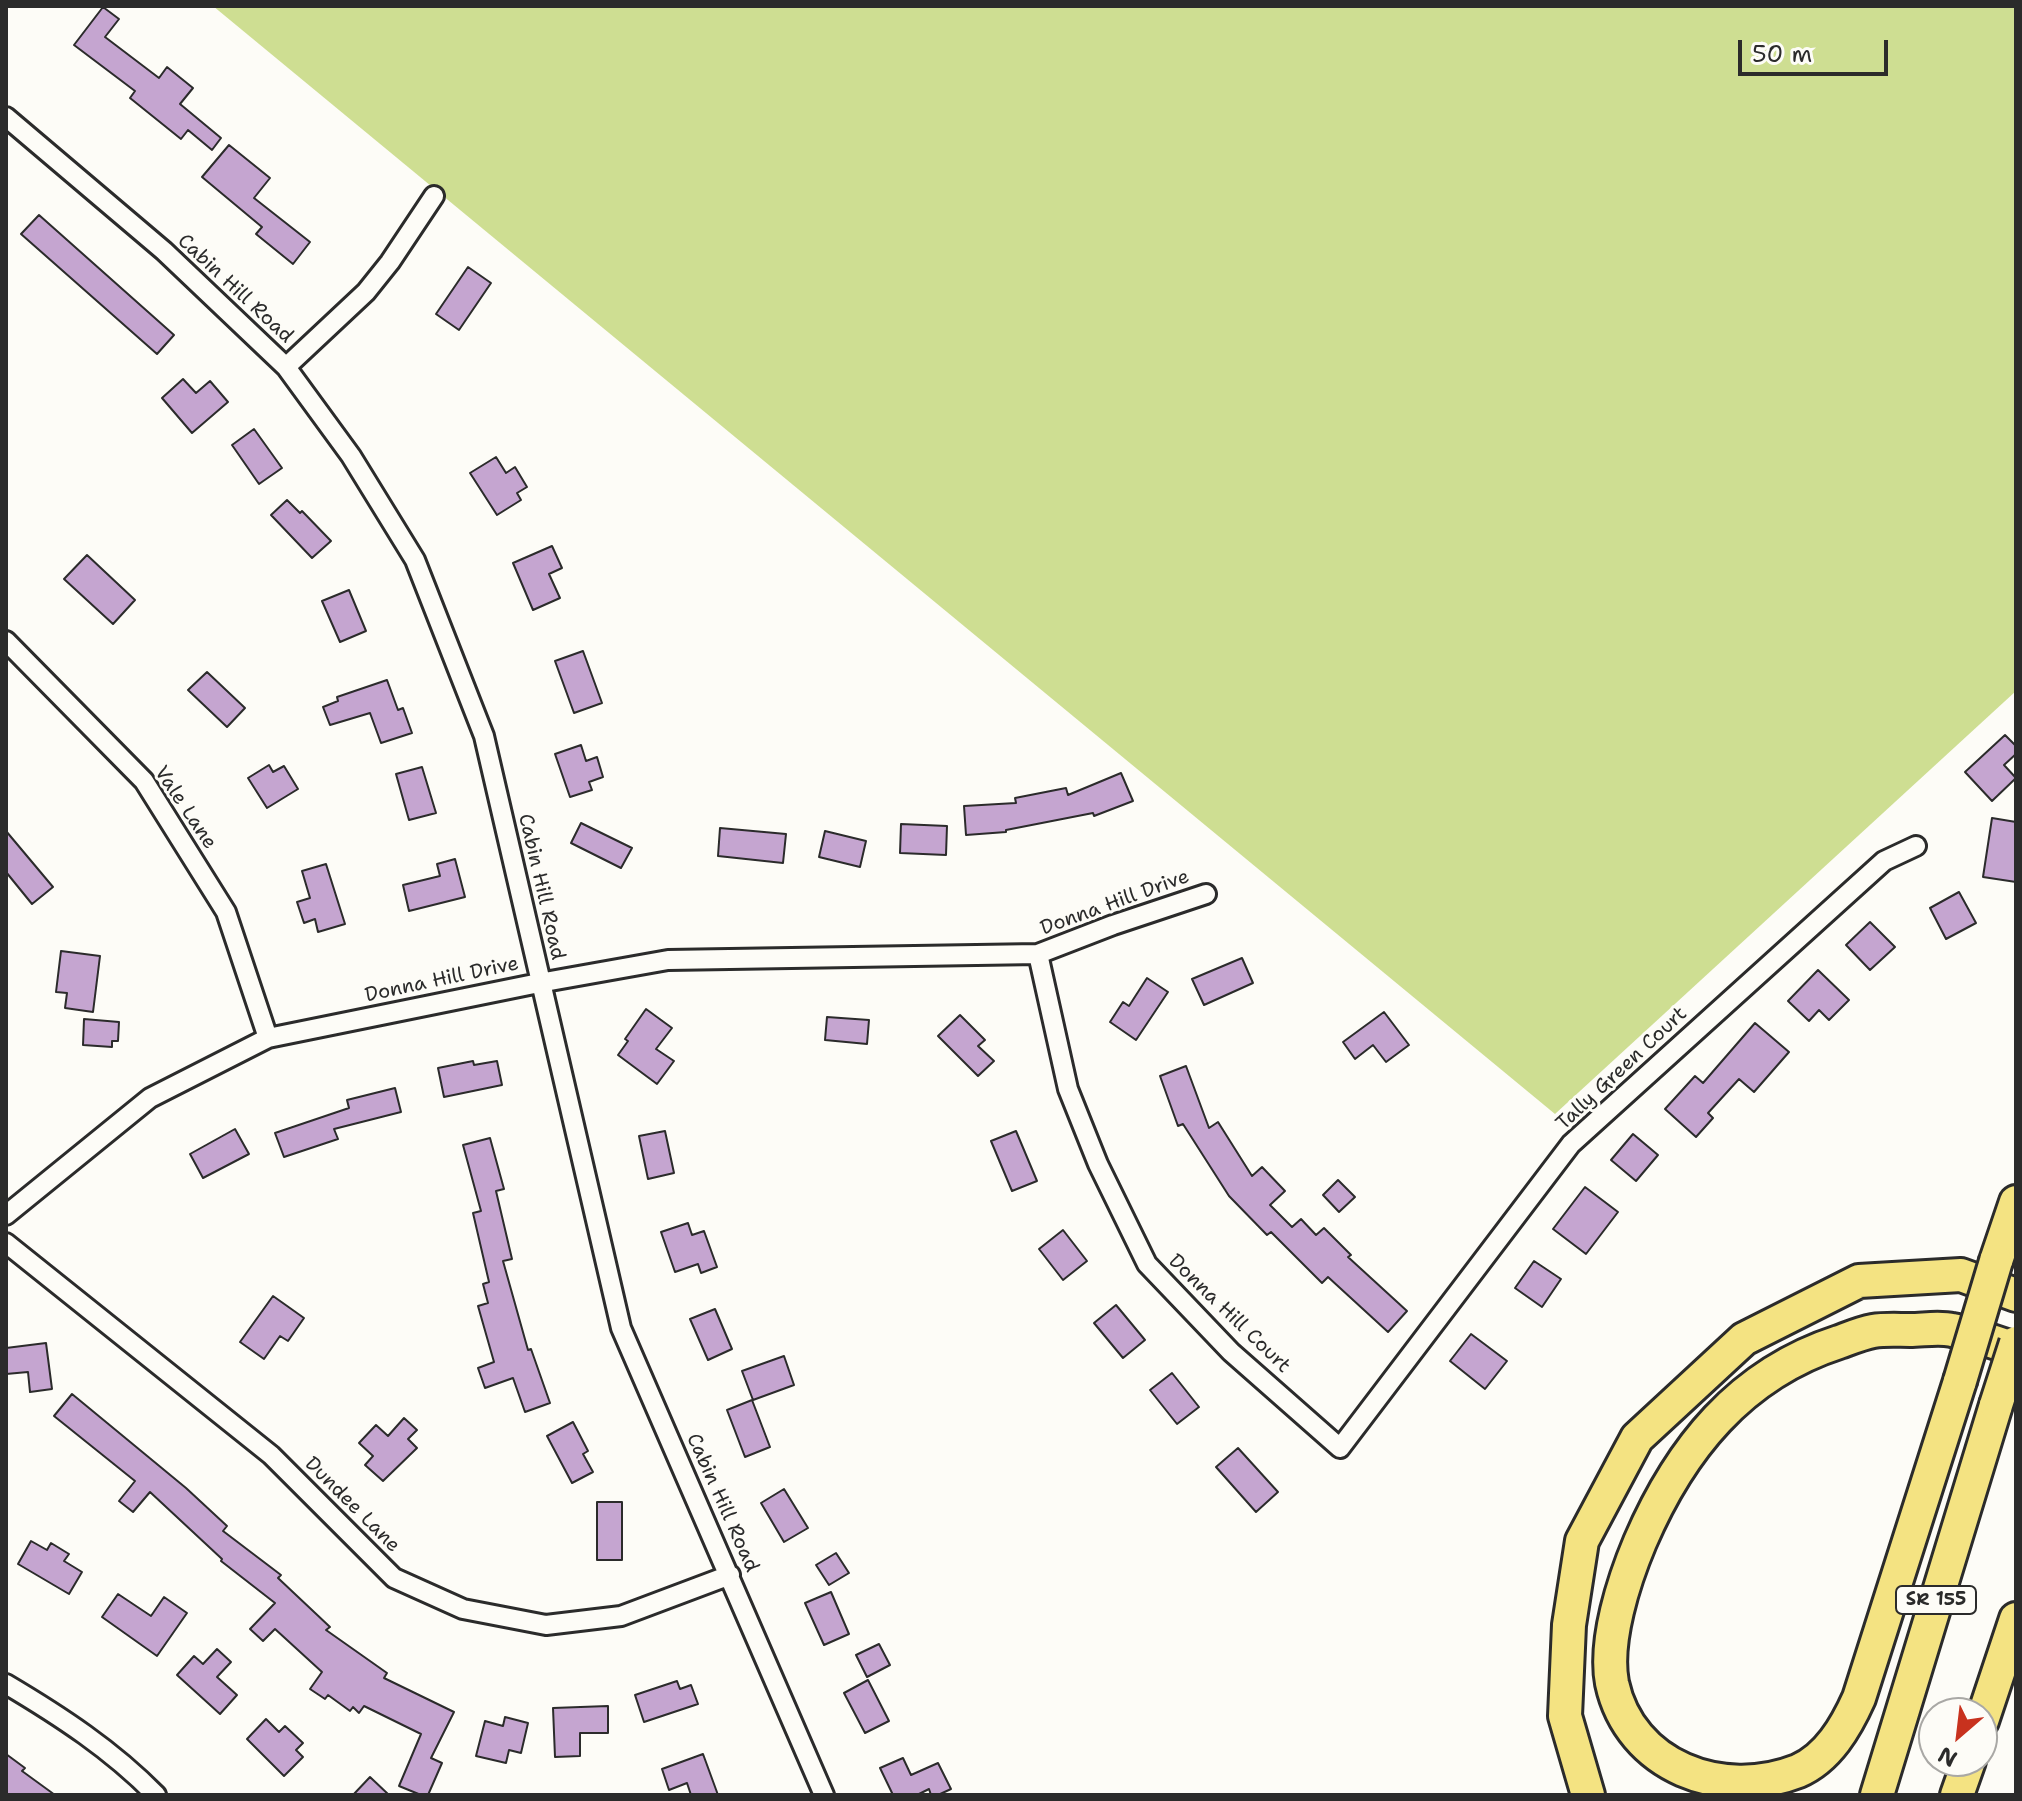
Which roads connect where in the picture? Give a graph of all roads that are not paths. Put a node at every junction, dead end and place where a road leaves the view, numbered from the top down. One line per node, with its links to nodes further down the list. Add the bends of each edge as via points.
1 (6, 117): 3 (street, Cabin Hill Road, via 164,251)
2 (434, 196): 3 (street, via 366,292)
3 (286, 367): 8 (street, Cabin Hill Road, via 351,456 415,560 484,736)
4 (6, 641): 9 (street, Vale Lane, via 144,781 226,912)
5 (1916, 846): 16 (street, Tally Green Court, via 1884,861 1571,1144)
6 (1206, 894): 7 (street, Donna Hill Drive)
7 (1038, 954): 8 (street, Donna Hill Drive, via 668,960); 10 (street, Donna Hill Drive)
8 (539, 983): 9 (street, Donna Hill Drive); 17 (street, Cabin Hill Road, via 621,1328)
9 (268, 1038): 12 (street, Donna Hill Drive, via 150,1098)
10 (1060, 1056): 16 (street, Donna Hill Court, via 1098,1164 1147,1264 1231,1352 1340,1448)
11 (2016, 1202): 15 (highway, bridge, via 1996,1261 1960,1381 1859,1698 1844,1730 1799,1771 1756,1784 1722,1784 1683,1774 1655,1754 1626,1723 1612,1682 1612,1632 1632,1560 1655,1507 1702,1433 1750,1386 1808,1352 1874,1330 1950,1329)
12 (6, 1215)
13 (6, 1243): 17 (street, Dundee Lane, via 271,1455 394,1578 463,1609 546,1625 621,1616)
14 (2016, 1295): 23 (highway, via 1961,1275 1859,1281 1744,1339 1637,1438 1582,1541 1569,1625 1565,1716)
15 (2016, 1346): 24 (highway, SR 155, bridge)
16 (1371, 1407)
17 (730, 1575): 22 (street, Cabin Hill Road)
18 (2016, 1619): 20 (highway)
19 (6, 1684): 21 (street, via 66,1720)
20 (1990, 1697)
21 (156, 1795)
22 (824, 1795)
23 (1588, 1795)
24 (1877, 1795)

